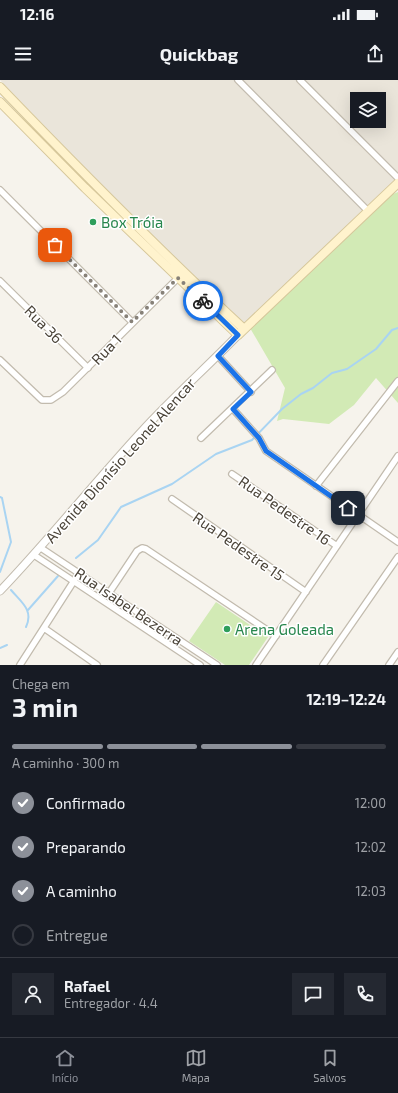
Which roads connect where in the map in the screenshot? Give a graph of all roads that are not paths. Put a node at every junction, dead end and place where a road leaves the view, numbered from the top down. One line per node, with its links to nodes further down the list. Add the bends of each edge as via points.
1 (238, 80): 8 (street)
2 (300, 80): 5 (street)
3 (0, 88): 9 (main road)
4 (0, 102): 9 (main road, via 85,188)
5 (398, 178)
6 (398, 183): 8 (main road, Avenida Dionísio Leonel Alencar)
7 (0, 190): 11 (street)
8 (368, 211): 12 (main road, Avenida Dionísio Leonel Alencar)
9 (181, 275): 11 (street, Rua 1); 12 (main road)
10 (0, 281): 15 (street, Rua 36)
11 (132, 322): 15 (street, Rua 1)
12 (241, 332): 13 (street, Avenida Dionísio Leonel Alencar)
13 (218, 356): 18 (street); 28 (street, Avenida Dionísio Leonel Alencar, via 142,431)
14 (0, 360): 15 (street, Rua 1, via 42,400 51,400 63,392)
15 (88, 368)
16 (272, 370): 18 (street)
17 (398, 381): 23 (street)
18 (251, 392): 19 (street)
19 (233, 409): 20 (street); 23 (street, via 256,435 266,451)
20 (202, 438)
21 (398, 456): 25 (street)
22 (232, 474): 27 (street, Rua Pedestre 16)
23 (316, 486): 25 (street)
24 (172, 499): 34 (street, Rua Pedestre 15)
25 (358, 515): 26 (street); 27 (street)
26 (398, 542)
27 (337, 546): 34 (street)
28 (41, 548): 29 (street, Avenida Dionísio Leonel Alencar); 31 (street, Rua Isabel Bezerra)
29 (34, 555): 32 (street, Rua Isabel Bezerra); 33 (street, Avenida Dionísio Leonel Alencar)
30 (398, 557): 44 (street)
31 (79, 573): 32 (street); 35 (street, Rua Isabel Bezerra)
32 (74, 581): 36 (street); 41 (street, Rua Isabel Bezerra)
33 (0, 591)
34 (306, 592): 37 (street)
35 (109, 593): 37 (street, via 137,551 146,549); 42 (street, Rua Isabel Bezerra)
36 (44, 628): 39 (street); 40 (street)
37 (276, 636): 43 (street)
38 (398, 652): 45 (street)
39 (20, 665)
40 (97, 665)
41 (200, 665)
42 (217, 665)
43 (256, 665)
44 (323, 665)
45 (389, 665)

